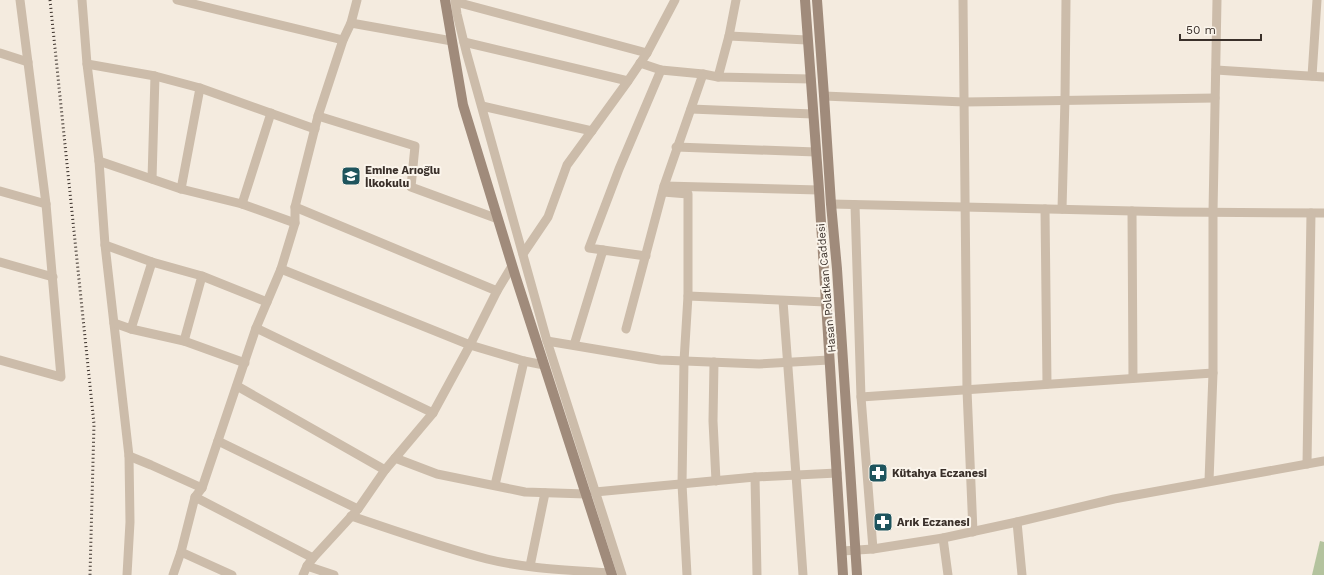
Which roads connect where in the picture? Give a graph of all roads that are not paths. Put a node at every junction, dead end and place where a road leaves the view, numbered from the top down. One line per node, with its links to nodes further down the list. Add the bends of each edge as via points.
1 (20, 0): 23 (street)
2 (82, 0): 25 (street)
3 (177, 0): 17 (street)
4 (357, 0): 15 (street)
5 (445, 0): 19 (main road)
6 (675, 0): 22 (street)
7 (736, 0): 16 (street)
8 (805, 0): 18 (main road, Hasan Polatkan Caddesi)
9 (817, 0): 36 (main road, Hasan Polatkan Caddesi)
10 (963, 0): 39 (street)
11 (1066, 0): 38 (street)
12 (1217, 0): 27 (street)
13 (1317, 0): 30 (street)
14 (456, 1): 20 (street); 22 (street)
15 (351, 22): 17 (street); 19 (street)
16 (729, 36): 18 (street); 31 (street)
17 (343, 40): 44 (street)
18 (807, 40): 33 (main road, Hasan Polatkan Caddesi)
19 (452, 41): 67 (main road, via 463,105)
20 (464, 42): 34 (street); 40 (street)
21 (0, 53): 23 (street)
22 (647, 53): 24 (street)
23 (28, 62): 55 (street)
24 (640, 63): 26 (street); 34 (street)
25 (87, 64): 29 (street); 49 (street)
26 (661, 70): 28 (street); 70 (street, via 589,248)
27 (1216, 70): 30 (street); 37 (street)
28 (703, 74): 31 (street); 41 (street)
29 (155, 76): 35 (street); 50 (street)
30 (1312, 76): 32 (street)
31 (718, 77): 33 (street)
32 (1324, 77)
33 (811, 79): 43 (main road, Hasan Polatkan Caddesi)
34 (628, 81): 46 (street)
35 (200, 88): 42 (street); 51 (street)
36 (824, 96): 39 (street); 57 (main road, Hasan Polatkan Caddesi)
37 (1215, 98): 38 (street); 64 (street)
38 (1065, 100): 39 (street); 62 (street)
39 (964, 102): 60 (street)
40 (482, 106): 46 (street); 71 (street)
41 (691, 109): 43 (street); 47 (street)
42 (271, 113): 45 (street); 56 (street)
43 (813, 114): 48 (main road, Hasan Polatkan Caddesi)
44 (318, 116): 45 (street); 67 (street, via 415,146 411,187)
45 (315, 129): 59 (street)
46 (592, 130): 71 (street, via 567,165 548,217)
47 (676, 148): 48 (street); 52 (street)
48 (816, 152): 53 (main road, Hasan Polatkan Caddesi)
49 (99, 161): 50 (street); 69 (street)
50 (152, 179): 51 (street)
51 (181, 189): 56 (street)
52 (663, 189): 53 (street); 72 (street); 80 (street, via 688,194)
53 (818, 190): 83 (main road, Hasan Polatkan Caddesi)
54 (0, 191): 55 (street)
55 (46, 204): 78 (street)
56 (242, 204): 68 (street)
57 (831, 204): 58 (street); 129 (main road, Hasan Polatkan Caddesi)
58 (855, 205): 60 (street); 105 (street)
59 (295, 207): 68 (street); 79 (street)
60 (965, 207): 61 (street); 104 (street)
61 (1045, 209): 62 (street); 102 (street)
62 (1062, 209): 63 (street)
63 (1132, 211): 64 (street); 101 (street)
64 (1213, 212): 65 (street); 100 (street)
65 (1311, 213): 66 (street); 111 (street)
66 (1324, 213)
67 (498, 219): 75 (main road)
68 (295, 224): 76 (street)
69 (106, 245): 74 (street); 84 (street)
70 (604, 250): 72 (street); 91 (street)
71 (523, 254): 89 (street)
72 (646, 256): 87 (street)
73 (0, 262): 78 (street)
74 (152, 262): 77 (street); 86 (street)
75 (512, 266): 79 (street); 99 (main road)
76 (281, 269): 82 (street); 90 (street)
77 (202, 276): 82 (street); 88 (street)
78 (53, 277): 92 (street, via 61,377)
79 (497, 291): 90 (street)
80 (688, 296): 81 (street); 95 (street)
81 (782, 301): 83 (street); 97 (street)
82 (267, 302): 85 (street)
83 (826, 302): 93 (main road, Hasan Polatkan Caddesi)
84 (114, 323): 86 (street); 108 (street)
85 (256, 328): 98 (street); 106 (street)
86 (132, 329): 88 (street)
87 (626, 329)
88 (184, 341): 98 (street)
89 (547, 341): 91 (street); 122 (street)
90 (470, 345): 94 (street); 106 (street)
91 (574, 345): 95 (street, via 660,360)
92 (0, 360)
93 (829, 360): 97 (street); 113 (main road, Hasan Polatkan Caddesi)
94 (524, 361): 99 (street); 119 (street)
95 (684, 361): 96 (street); 118 (street)
96 (714, 362): 97 (street); 116 (street)
97 (788, 362): 114 (street)
98 (245, 363): 103 (street)
99 (544, 365): 122 (main road)
100 (1213, 373): 101 (street); 117 (street)
101 (1133, 378): 102 (street)
102 (1047, 384): 104 (street)
103 (237, 386): 107 (street); 112 (street)
104 (967, 390): 105 (street); 126 (street)
105 (861, 398): 128 (street)
106 (433, 413): 109 (street)
107 (218, 441): 120 (street); 124 (street)
108 (129, 456): 120 (street); 136 (street, via 130,522)
109 (395, 458): 112 (street); 119 (street, via 437,474)
110 (1324, 461): 111 (street)
111 (1307, 464): 117 (street)
112 (385, 470): 124 (street)
113 (837, 473): 114 (street); 130 (main road, Hasan Polatkan Caddesi)
114 (796, 475): 115 (street); 143 (street)
115 (755, 477): 116 (street); 142 (street)
116 (716, 481): 118 (street)
117 (1209, 481): 125 (street, via 1114,499)
118 (682, 484): 122 (street); 141 (street)
119 (495, 485): 121 (street, via 525,492)
120 (202, 488): 123 (street)
121 (545, 492): 122 (street); 133 (street)
122 (590, 493): 135 (main road); 140 (street)
123 (195, 497): 131 (street); 132 (street)
124 (355, 513): 132 (street); 133 (street, via 415,537 488,559)
125 (1017, 522): 126 (street); 147 (street)
126 (973, 532): 127 (street)
127 (943, 538): 128 (street); 146 (street)
128 (873, 549): 129 (street)
129 (856, 550): 130 (street); 145 (main road, Hasan Polatkan Caddesi)
130 (842, 551): 144 (main road, Hasan Polatkan Caddesi)
131 (181, 552): 137 (street); 138 (street)
132 (313, 558): 134 (street)
133 (530, 566): 135 (street)
134 (305, 571): 139 (street)
135 (611, 574)
136 (127, 575)
137 (173, 575)
138 (232, 575)
139 (334, 575)
140 (622, 575)
141 (687, 575)
142 (757, 575)
143 (803, 575)
144 (843, 575)
145 (858, 575)
146 (948, 575)
147 (1022, 575)

